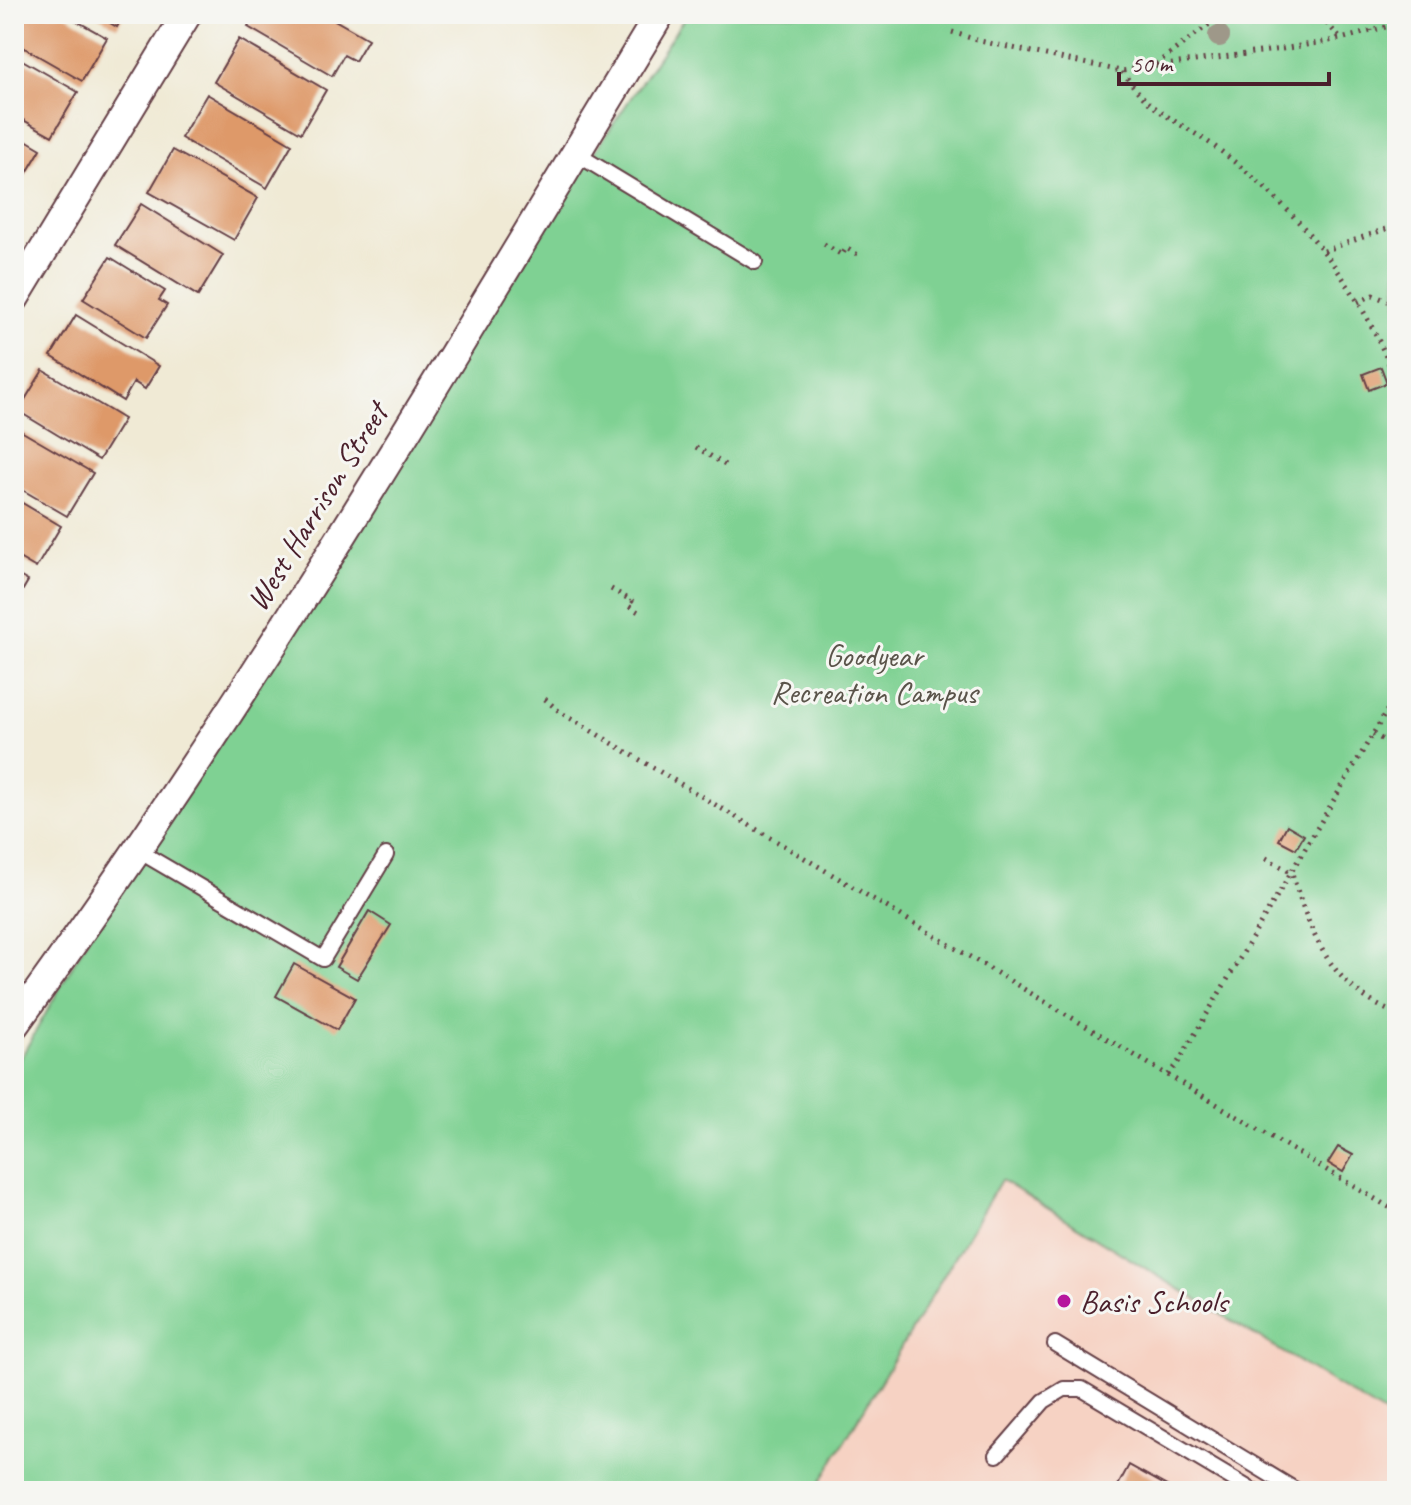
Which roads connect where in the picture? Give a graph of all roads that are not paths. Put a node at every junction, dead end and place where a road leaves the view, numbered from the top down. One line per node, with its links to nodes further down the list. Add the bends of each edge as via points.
1 (187, 14): 5 (street)
2 (660, 14): 3 (street, West Harrison Street)
3 (575, 153): 4 (lane); 6 (street, West Harrison Street, via 348,525)
4 (755, 262)
5 (14, 299)
6 (137, 850): 7 (lane, via 323,959); 8 (street, West Harrison Street)
7 (386, 855)
8 (14, 1025)
9 (1055, 1344): 12 (lane)
10 (997, 1455): 11 (lane, via 1044,1401 1064,1389 1082,1389)
11 (1253, 1491)
12 (1297, 1491)

